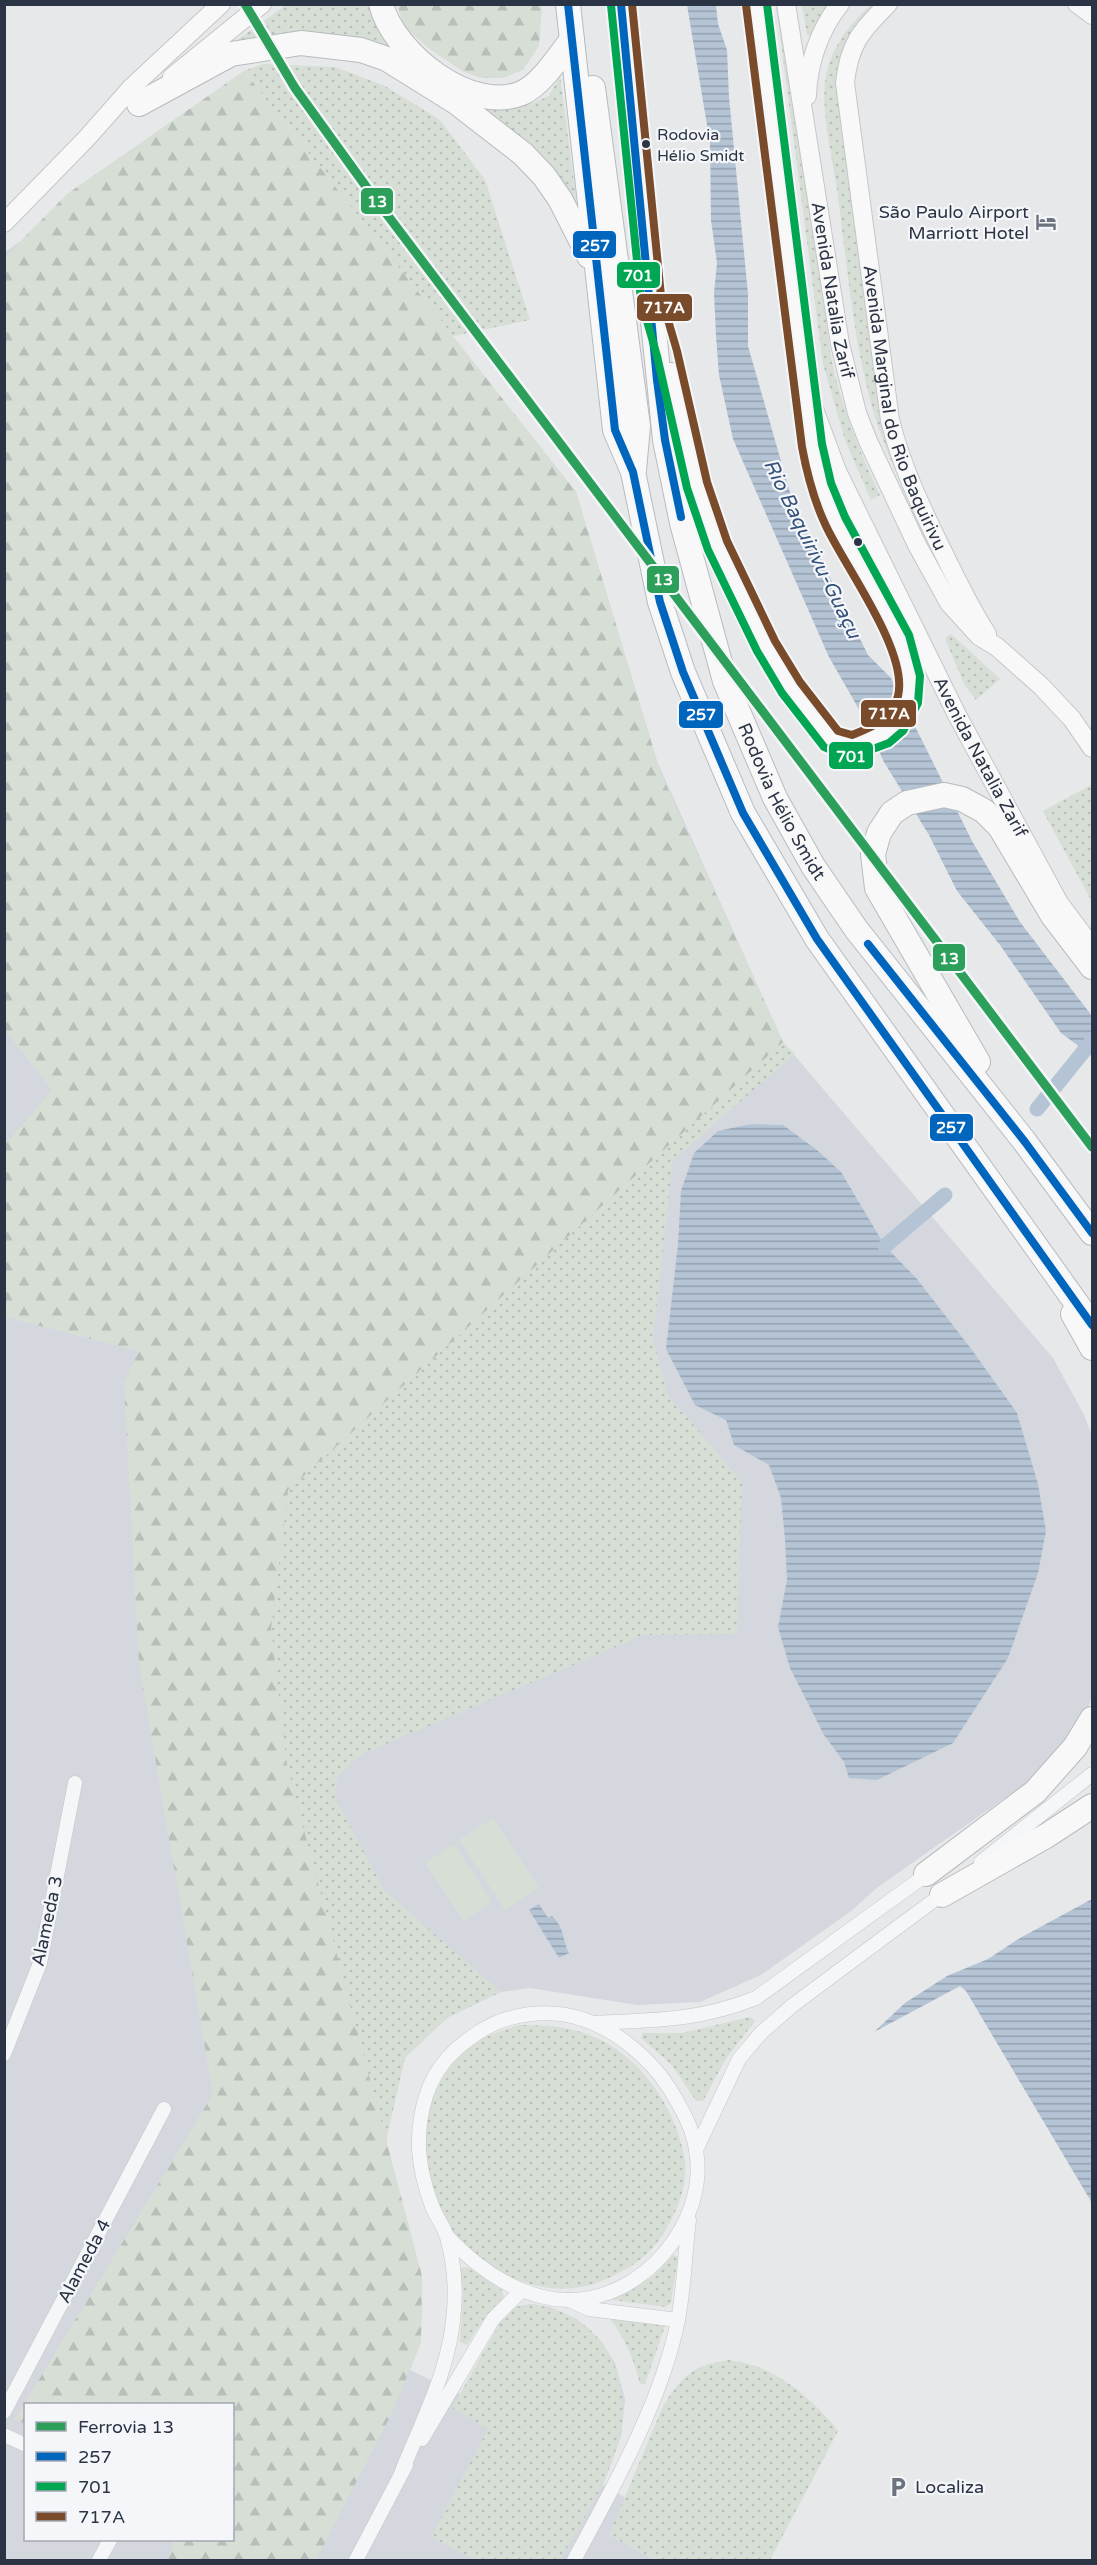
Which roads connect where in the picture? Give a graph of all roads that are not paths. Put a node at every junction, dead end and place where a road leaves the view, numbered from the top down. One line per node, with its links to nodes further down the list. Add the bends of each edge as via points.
1 (221, 4): 16 (main road, via 132,87)
2 (262, 4): 14 (main road)
3 (381, 4): 13 (highway, via 395,38 417,59 462,90 483,97 501,99 536,85)
4 (568, 4): 13 (highway, Rodovia Hélio Smidt)
5 (583, 4): 21 (highway, Rodovia Hélio Smidt, via 638,426)
6 (621, 4): 19 (highway, Rodovia Hélio Smidt)
7 (756, 4): 20 (main road, Avenida Natalia Zarif)
8 (786, 4): 15 (main road, Avenida Natalia Zarif)
9 (840, 4): 15 (main road, via 813,59)
10 (888, 4): 22 (main road, Avenida Marginal do Rio Baquirivu, via 853,43 845,83 890,420 897,451 972,612)
11 (1076, 4): 12 (street)
12 (1092, 16)
13 (572, 40): 18 (highway, Rodovia Hélio Smidt)
14 (139, 104): 16 (main road); 18 (highway, via 231,54 301,43 361,50 387,59 456,102 523,154 560,199)
15 (806, 134): 22 (main road, Avenida Natalia Zarif, via 840,344 857,413 881,471 949,603 978,636)
16 (86, 139): 17 (main road)
17 (4, 223)
18 (596, 272): 21 (highway, Rodovia Hélio Smidt, via 615,430)
19 (651, 298): 20 (highway, via 697,485 717,544 742,599 791,688 831,739 844,745 864,744 895,724 908,700 910,677 900,640 835,521 821,486); 26 (highway, Rodovia Hélio Smidt, via 665,440 682,522 725,681 774,798 813,866 856,929)
20 (805, 385): 24 (main road, Avenida Natalia Zarif, via 837,471 957,715 1059,903)
21 (633, 472): 27 (highway, Rodovia Hélio Smidt, via 660,602 683,672 743,813 817,939)
22 (997, 647): 23 (main road, Avenida Natalia Zarif, via 1041,686)
23 (1092, 748)
24 (1092, 947)
25 (1092, 967): 26 (highway, via 1053,916 1000,827 984,811 944,795 907,803 892,813 879,833 873,854 877,888)
26 (1025, 1142): 28 (highway, Rodovia Hélio Smidt)
27 (1020, 1227): 29 (highway, Rodovia Hélio Smidt); 30 (highway)
28 (1092, 1233)
29 (1092, 1325)
30 (1092, 1348)
31 (1092, 1719): 36 (highway, via 1075,1747 1035,1792)
32 (1092, 1774): 35 (street)
33 (75, 1783): 39 (street, Alameda 3, via 40,1963)
34 (1092, 1806): 37 (highway)
35 (1047, 1807): 36 (street); 37 (street)
36 (926, 1874): 38 (street, via 756,1998 690,2018)
37 (942, 1895): 41 (street, via 761,2033 740,2059)
38 (594, 2023): 41 (street, via 636,2051 660,2074 684,2112); 43 (street, via 572,2016 517,2016 491,2024 464,2042 438,2068 420,2115 418,2157 433,2210)
39 (4, 2054)
40 (164, 2109): 47 (street, Alameda 4)
41 (696, 2150): 42 (street, via 696,2183)
42 (690, 2208): 45 (street, via 663,2256 643,2273 601,2294); 46 (street)
43 (446, 2235): 44 (street, via 487,2272); 50 (street, via 453,2278 452,2330 446,2360)
44 (522, 2290): 45 (street); 50 (street, via 493,2319)
45 (569, 2300): 46 (street, via 589,2309)
46 (678, 2320): 54 (street, via 641,2425)
47 (4, 2412)
48 (4, 2435): 49 (street)
49 (24, 2444)
50 (402, 2471): 53 (street)
51 (109, 2541): 52 (street)
52 (99, 2560)
53 (356, 2560)
54 (574, 2560)

